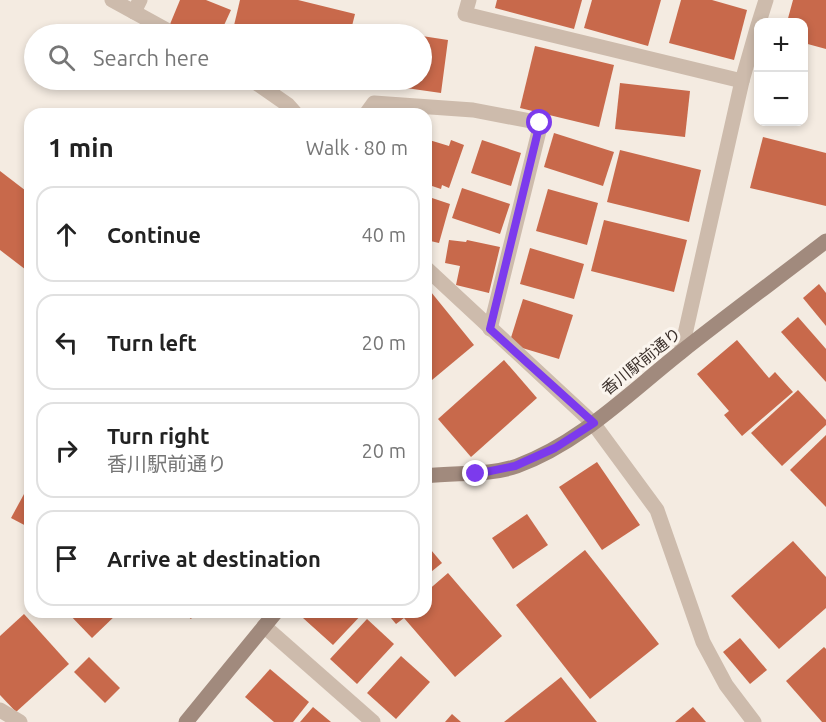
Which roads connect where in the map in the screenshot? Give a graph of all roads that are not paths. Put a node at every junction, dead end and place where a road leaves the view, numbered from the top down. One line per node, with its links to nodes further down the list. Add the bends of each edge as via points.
1 (112, 0): 4 (street)
2 (469, 0): 8 (street, via 465,14)
3 (766, 0): 5 (street)
4 (137, 6): 6 (street)
5 (761, 18)
6 (161, 24)
7 (754, 41): 8 (street)
8 (742, 81): 15 (street)
9 (266, 90): 10 (street)
10 (291, 108)
11 (370, 108): 14 (street, via 374,103 473,110 540,123)
12 (826, 241): 15 (street, 香川駅前通り)
13 (432, 274): 14 (street)
14 (490, 329): 16 (street)
15 (681, 352): 16 (street, 香川駅前通り)
16 (594, 423): 17 (street, 香川駅前通り, via 555,448 515,466 476,474); 24 (street, via 657,510 703,642 726,685)
17 (432, 476)
18 (271, 618): 19 (street)
19 (264, 626): 22 (street); 23 (street)
20 (0, 710): 21 (street)
21 (20, 722)
22 (186, 722)
23 (373, 722)
24 (754, 722)

